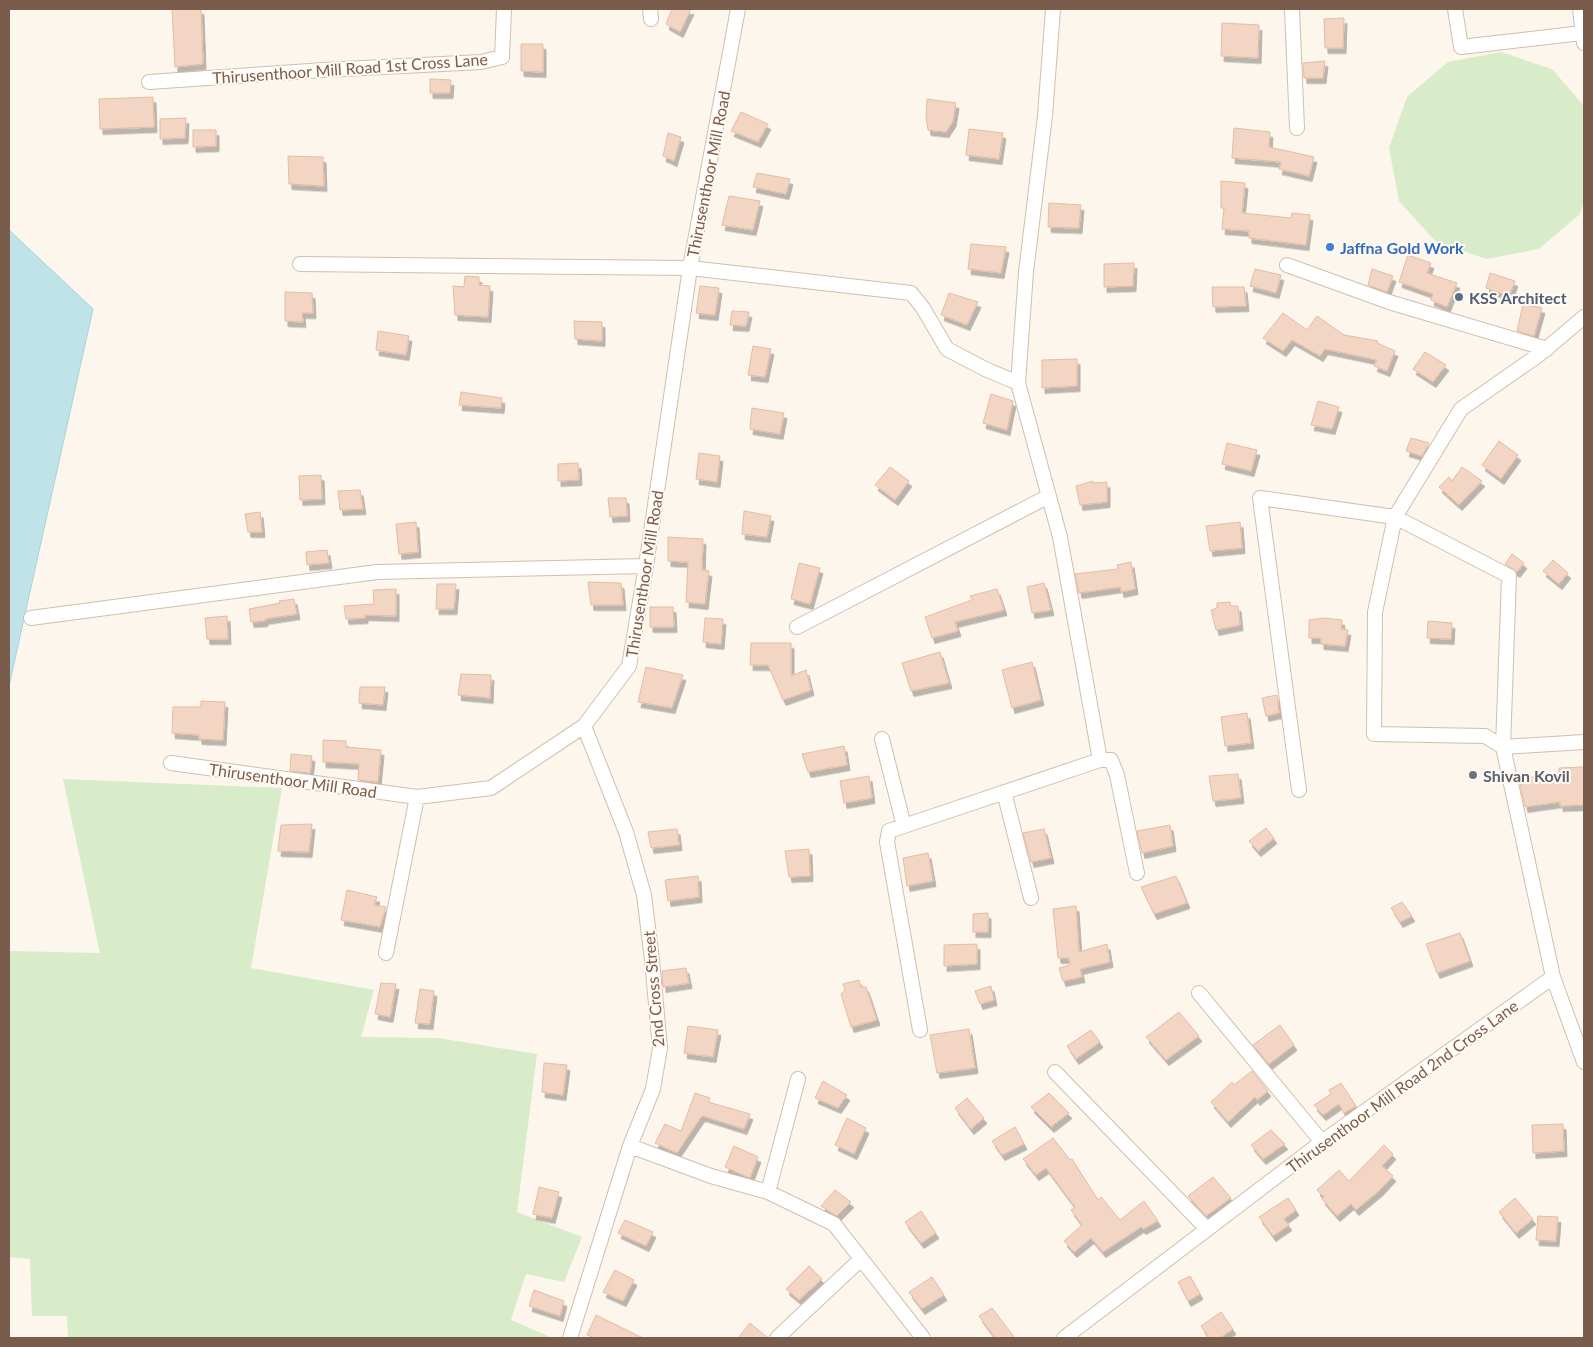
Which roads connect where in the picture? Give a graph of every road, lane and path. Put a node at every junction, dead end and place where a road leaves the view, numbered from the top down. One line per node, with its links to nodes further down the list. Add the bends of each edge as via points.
1 (504, 9): 8 (street, Thirusenthoor Mill Road 1st Cross Lane, via 502,57 481,62)
2 (738, 9): 12 (street, Thirusenthoor Mill Road)
3 (1053, 9): 15 (street)
4 (1292, 9): 9 (street)
5 (1456, 9): 7 (street, via 1461,47)
6 (1580, 9): 7 (street)
7 (1583, 38)
8 (149, 82)
9 (1297, 128)
10 (300, 264): 12 (street)
11 (1287, 265): 14 (street, via 1389,302)
12 (690, 268): 15 (street, via 911,293 947,349); 18 (street, Thirusenthoor Mill Road)
13 (1584, 317): 14 (street)
14 (1547, 349): 17 (street, via 1461,410)
15 (1018, 383): 16 (street)
16 (1049, 496): 20 (street); 25 (street, via 1060,536)
17 (1395, 517): 24 (street, via 1509,576); 24 (street, via 1375,612 1374,734 1485,736); 27 (street, via 1260,498)
18 (646, 566): 19 (street, via 377,572); 21 (street, Thirusenthoor Mill Road, via 629,666)
19 (31, 618)
20 (797, 627)
21 (584, 726): 29 (street, Thirusenthoor Mill Road, via 491,788); 41 (street, 2nd Cross Street, via 626,832 644,895 652,960 660,1048 654,1089)
22 (882, 739): 30 (street)
23 (1584, 742): 24 (street)
24 (1504, 746): 34 (street)
25 (1100, 760): 28 (street); 31 (street, via 1111,760 1117,774)
26 (171, 763): 29 (street, Thirusenthoor Mill Road)
27 (1300, 790)
28 (1004, 792): 30 (street); 32 (street)
29 (417, 797): 33 (street)
30 (904, 826): 36 (street, via 889,831 887,842)
31 (1137, 874)
32 (1031, 898)
33 (386, 954)
34 (1553, 978): 37 (street); 40 (street, Thirusenthoor Mill Road 2nd Cross Lane)
35 (1199, 993): 40 (street)
36 (920, 1030)
37 (1584, 1062)
38 (1055, 1072): 43 (street)
39 (798, 1079): 42 (street)
40 (1322, 1142): 43 (street, Thirusenthoor Mill Road 2nd Cross Lane)
41 (630, 1146): 42 (street, via 711,1176); 45 (street, 2nd Cross Street)
42 (768, 1192): 44 (street, via 834,1224)
43 (1207, 1229): 48 (street, Thirusenthoor Mill Road 2nd Cross Lane)
44 (861, 1259): 46 (street); 47 (street)
45 (570, 1338)
46 (777, 1338)
47 (923, 1338)
48 (1064, 1338)

